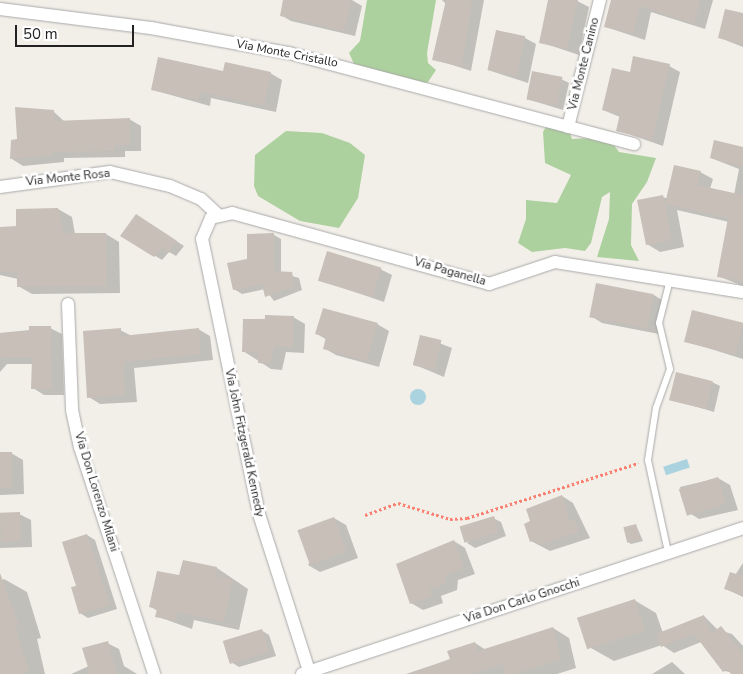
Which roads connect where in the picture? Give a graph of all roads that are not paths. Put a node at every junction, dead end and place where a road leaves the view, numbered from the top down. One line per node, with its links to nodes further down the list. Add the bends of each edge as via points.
1 (600, 0): 3 (street, Via Monte Canino)
2 (0, 9): 3 (street, Via Monte Cristallo, via 151,28 288,53)
3 (568, 127): 4 (street, Via Monte Cristallo)
4 (634, 144)
5 (0, 187): 6 (street, Via Monte Rosa, via 110,172 170,186 201,199)
6 (217, 214): 7 (street, Via Paganella, via 232,213 489,284 547,262); 12 (street, Via John Fitzgerald Kennedy, via 205,224 202,239 263,530)
7 (671, 277): 8 (street, Via Paganella); 11 (lane, via 659,323 670,369 656,408 648,460)
8 (743, 292)
9 (68, 304): 13 (street, Via Don Lorenzo Milani, via 72,410 80,447)
10 (743, 528): 11 (street, Via Don Carlo Gnocchi)
11 (668, 552): 12 (street, Via Don Carlo Gnocchi)
12 (307, 673)
13 (154, 674)

